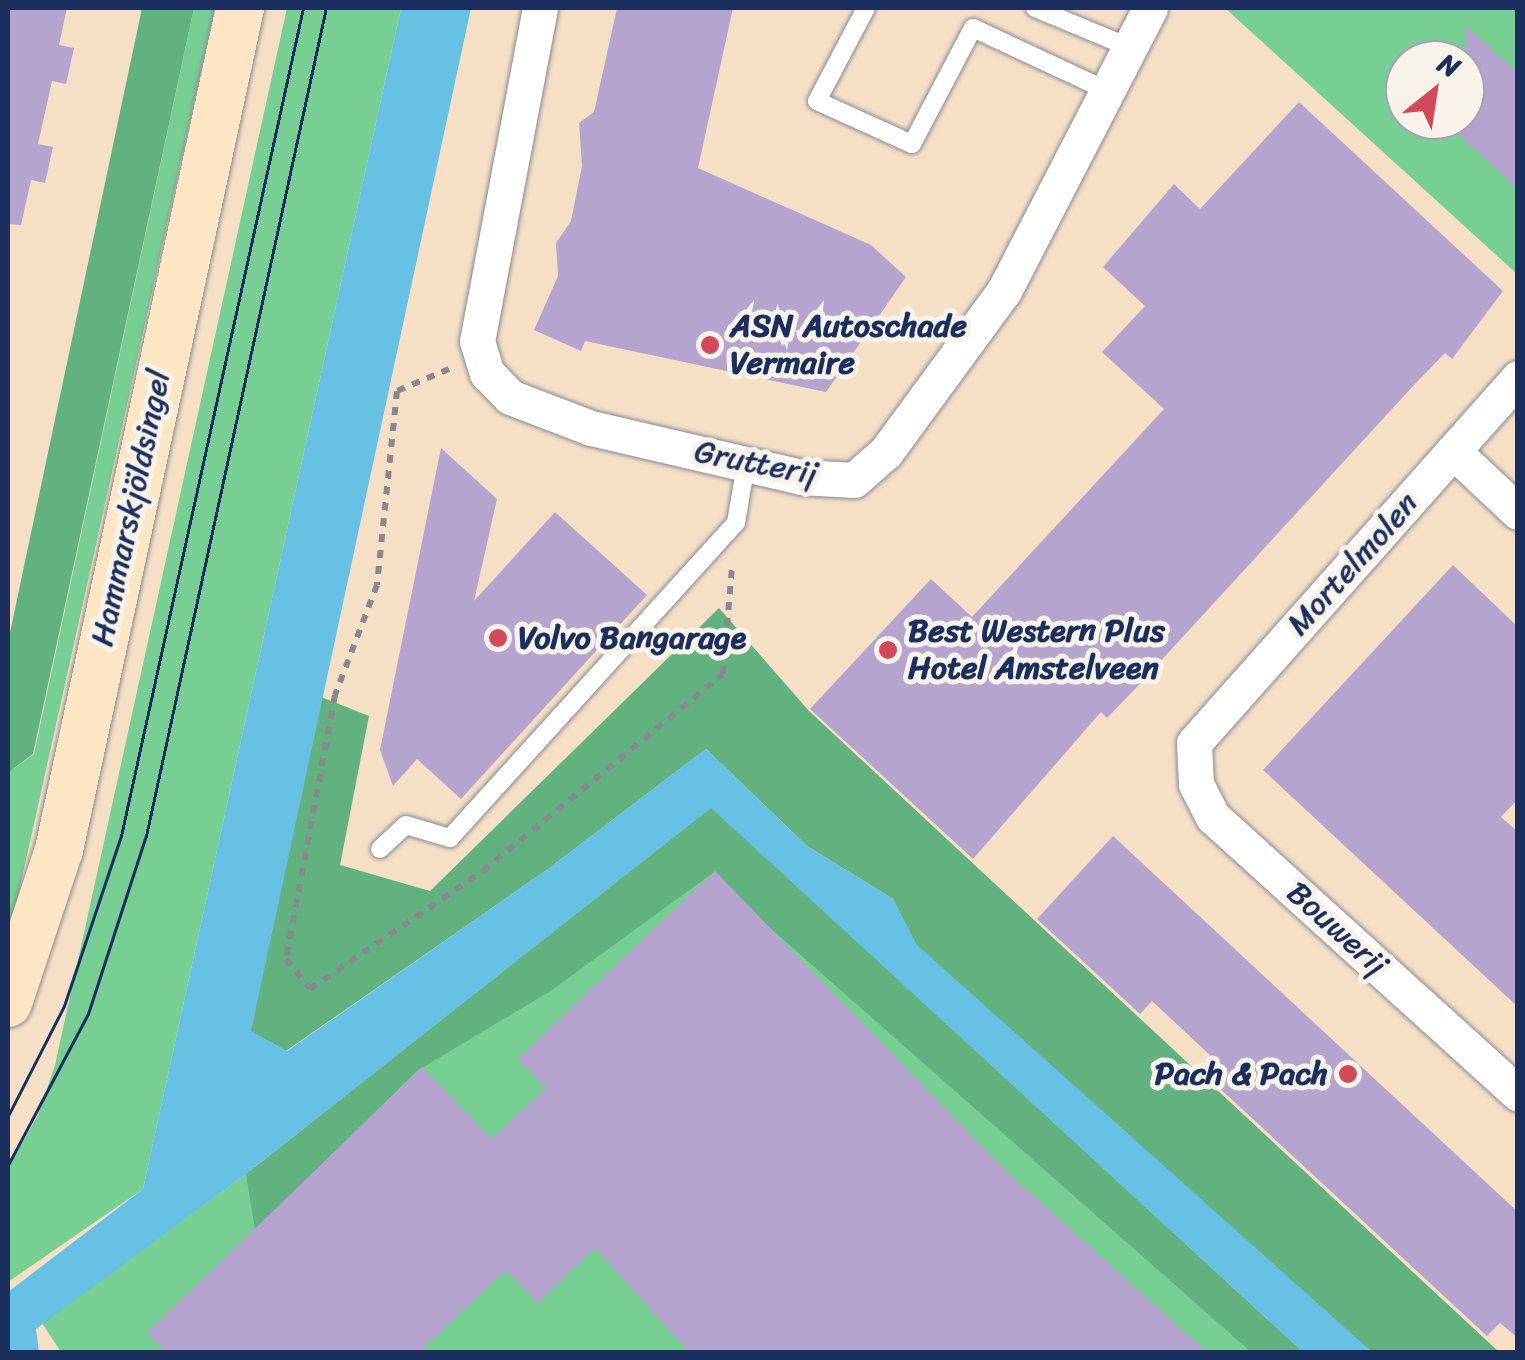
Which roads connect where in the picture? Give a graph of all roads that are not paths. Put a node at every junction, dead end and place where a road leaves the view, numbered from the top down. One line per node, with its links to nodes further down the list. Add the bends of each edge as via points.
1 (240, 8): 14 (street, Hammarskjöldsingel, via 59,850)
2 (540, 8): 10 (street, Grutterij, via 478,340 487,373 510,397 591,428)
3 (866, 8): 7 (lane, via 817,102 912,144 973,28)
4 (1035, 8): 6 (lane)
5 (1150, 8): 6 (street, Grutterij)
6 (1130, 48): 7 (street, Grutterij)
7 (1110, 92): 10 (street, Grutterij, via 1004,291 886,452 854,480)
8 (1518, 378): 9 (street)
9 (1453, 451): 11 (street); 12 (street, Mortelmolen)
10 (746, 464): 13 (lane, via 736,523 450,838 406,825)
11 (1518, 512)
12 (1194, 744): 15 (street, Bouwerij, via 1196,784 1213,817)
13 (380, 849)
14 (8, 1004)
15 (1518, 1094)

